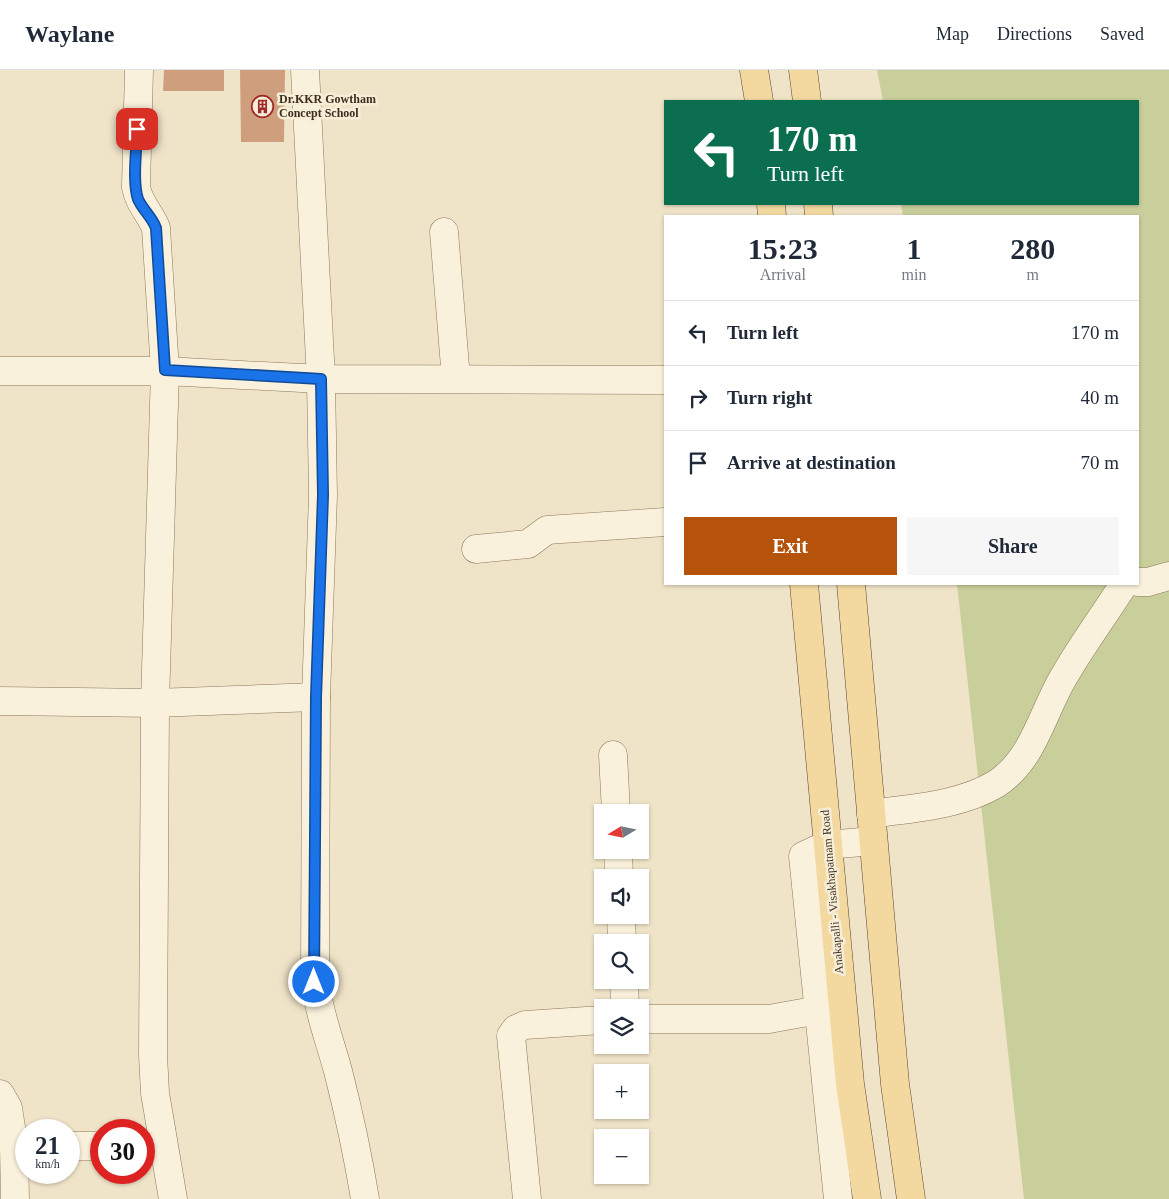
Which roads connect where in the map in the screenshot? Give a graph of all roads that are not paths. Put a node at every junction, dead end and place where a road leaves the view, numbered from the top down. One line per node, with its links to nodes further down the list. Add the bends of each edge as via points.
1 (139, 70): 8 (street, via 136,187 138,199 156,228)
2 (305, 70): 10 (street)
3 (754, 70): 5 (main road)
4 (802, 70): 6 (main road)
5 (758, 100)
6 (807, 100)
7 (444, 232): 11 (street)
8 (165, 370): 9 (street); 10 (street); 22 (street)
9 (0, 371)
10 (321, 379): 11 (street); 20 (street, via 323,495)
11 (456, 379): 12 (street)
12 (664, 380)
13 (664, 522): 14 (street, via 548,530 528,544)
14 (476, 549)
15 (1169, 576): 16 (street)
16 (1139, 582)
17 (804, 585): 26 (main road, Anakapalli - Visakhapatnam Road)
18 (851, 585): 25 (main road)
19 (1123, 585): 25 (street, via 1065,673 1024,758 997,783 970,796)
20 (316, 697): 22 (street); 37 (street, via 314,982 352,1125)
21 (0, 701): 22 (street)
22 (155, 702): 31 (street)
23 (613, 755): 24 (street)
24 (616, 804)
25 (872, 828): 26 (street); 41 (main road, via 894,1084)
26 (827, 845): 27 (street, via 802,856); 40 (main road, Anakapalli - Visakhapatnam Road, via 850,1084)
27 (819, 1010): 28 (street, via 769,1019); 39 (street)
28 (649, 1019)
29 (594, 1021): 38 (street, via 525,1025 511,1036)
30 (0, 1094): 32 (street)
31 (154, 1119)
32 (15, 1131)
33 (155, 1150): 36 (street)
34 (16, 1184): 35 (street)
35 (15, 1199)
36 (173, 1199)
37 (365, 1199)
38 (527, 1199)
39 (838, 1199)
40 (868, 1199)
41 (911, 1199)

